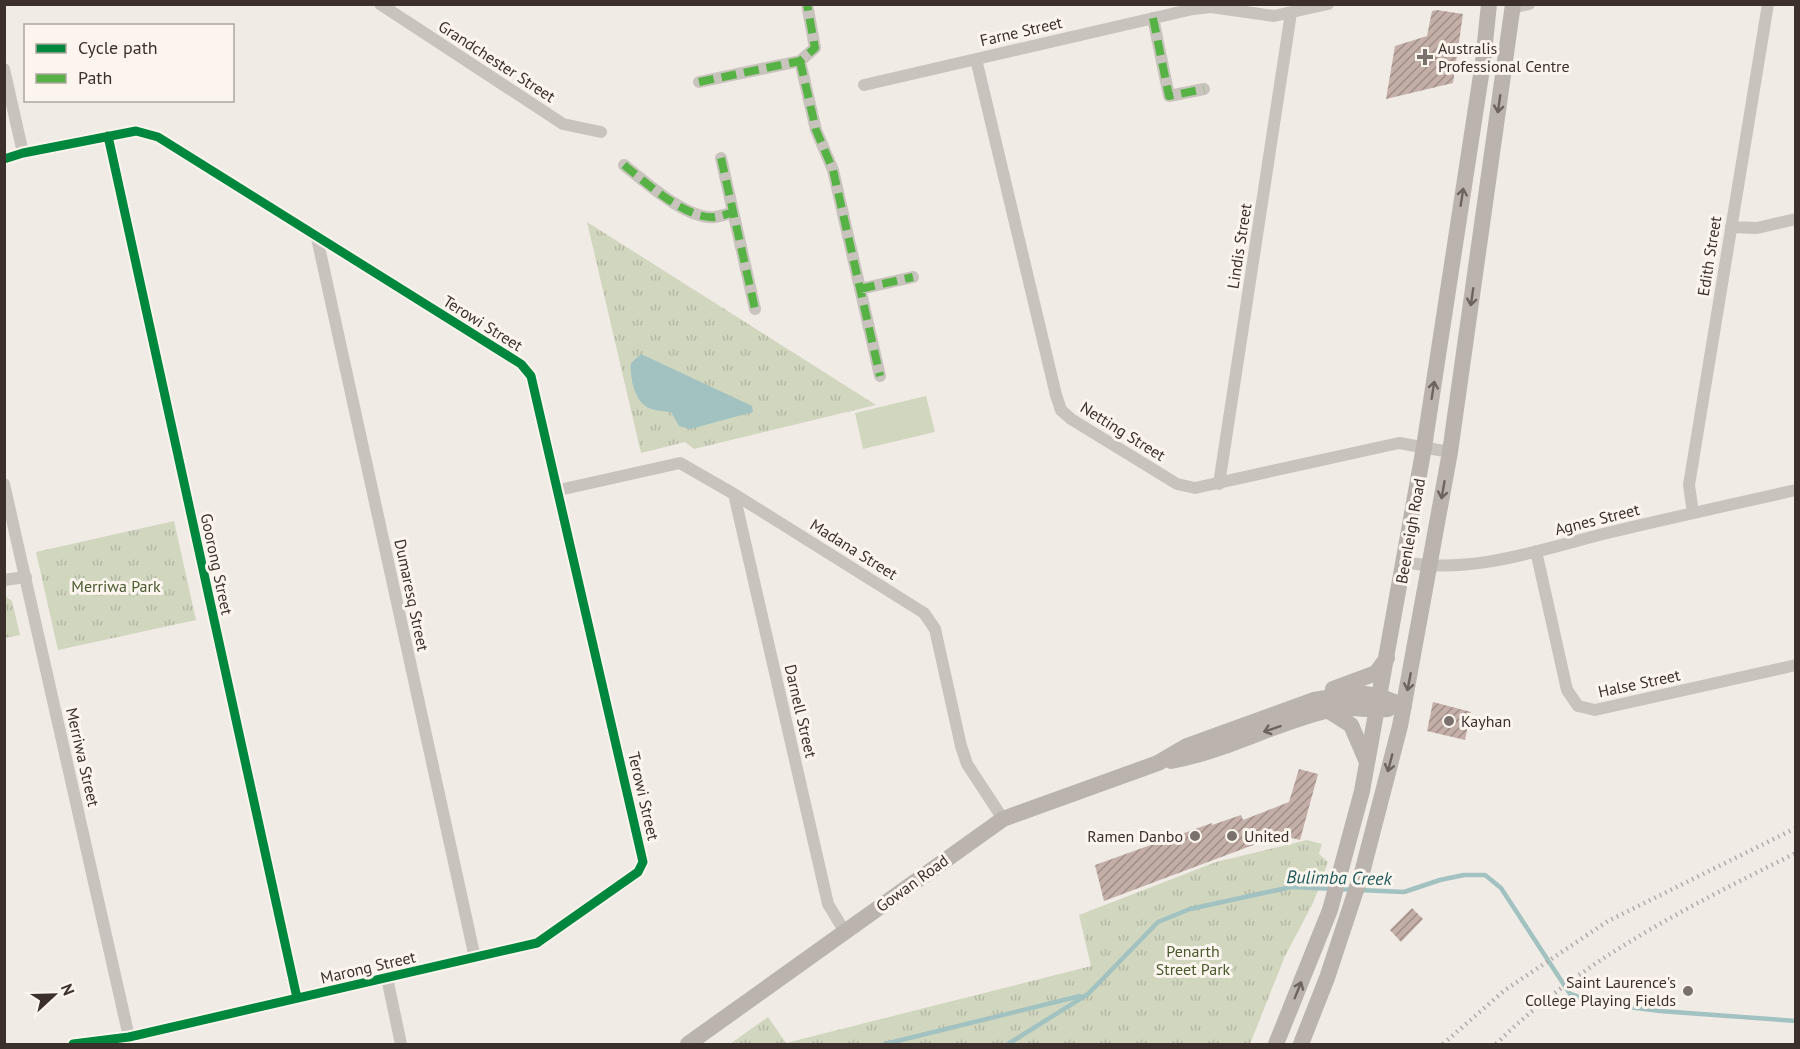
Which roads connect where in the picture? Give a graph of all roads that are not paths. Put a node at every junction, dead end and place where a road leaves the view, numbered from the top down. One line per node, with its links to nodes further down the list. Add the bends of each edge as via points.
1 (380, 4): 16 (street, Grandchester Street, via 563,124)
2 (807, 4): 11 (street, via 815,48)
3 (1328, 4): 8 (street, Farne Street)
4 (1489, 4): 30 (main road, Beenleigh Road, one-way to 4)
5 (1529, 4): 7 (street)
6 (1768, 4): 24 (street, Edith Street)
7 (1512, 6): 31 (main road, Beenleigh Road, one-way to 31)
8 (1291, 13): 9 (street, Farne Street, via 1274,16 1211,8); 33 (street, Lindis Street)
9 (1153, 18): 10 (street, Farne Street); 15 (street, via 1169,96)
10 (976, 58): 14 (street, Farne Street); 33 (street, Netting Street, via 1061,410 1177,484 1195,488)
11 (800, 61): 13 (street); 27 (street, via 816,130 833,170)
12 (4, 69): 18 (street)
13 (699, 81)
14 (864, 85)
15 (1204, 89)
16 (601, 132)
17 (108, 136): 18 (street, Terowi Street); 25 (street, Terowi Street, via 136,131 158,137); 54 (street, Goorong Street)
18 (23, 153): 20 (street, Terowi Street)
19 (721, 158): 22 (street)
20 (4, 159)
21 (624, 165): 22 (street, via 663,196 697,215 714,217)
22 (734, 212): 28 (street)
23 (1796, 219): 24 (street, via 1757,228)
24 (1731, 227): 37 (street, Edith Street, via 1689,485)
25 (317, 238): 34 (street, Terowi Street, via 521,364 531,376); 52 (street, Dumaresq Street)
26 (913, 277): 27 (street)
27 (860, 290): 29 (street)
28 (755, 309)
29 (880, 376)
30 (1424, 447): 31 (street, Netting Street); 33 (street, Netting Street, via 1399,443); 39 (main road, Beenleigh Road)
31 (1450, 452): 40 (main road, Beenleigh Road, one-way to 40)
32 (4, 484): 41 (street, Merriwa Street)
33 (1219, 484)
34 (559, 490): 36 (street, Madana Street, via 680,463); 50 (street, Terowi Street)
35 (1796, 490): 37 (street, Agnes Street)
36 (734, 494): 49 (street, Madana Street, via 924,613 934,630 967,764); 51 (street, Darnell Street, via 828,904)
37 (1693, 513): 38 (street, Agnes Street)
38 (1536, 551): 40 (street, Agnes Street, via 1464,565); 44 (street, Halse Street, via 1567,690 1578,706 1595,710)
39 (1404, 562): 40 (street, Agnes Street); 43 (main road, Beenleigh Road)
40 (1430, 567): 47 (main road, Beenleigh Road, one-way to 47)
41 (26, 577): 42 (street); 55 (street, Merriwa Street)
42 (4, 580)
43 (1388, 658): 45 (main road, Beenleigh Road); 46 (main road, via 1376,673 1330,690)
44 (1796, 665)
45 (1378, 703): 46 (main road, Gowan Road, via 1348,694); 47 (main road, Gowan Road); 48 (main road, Beenleigh Road)
46 (1321, 705): 48 (main road, via 1351,725); 49 (main road, Gowan Road, via 1187,746 1158,763)
47 (1404, 706): 60 (main road, Beenleigh Road, one-way to 60, via 1349,913)
48 (1367, 763): 59 (main road, Beenleigh Road, one-way to 48, via 1330,909)
49 (1003, 819): 51 (main road, Gowan Road)
50 (643, 862): 52 (street, Marong Street, via 638,872 537,943)
51 (845, 932): 58 (main road, Gowan Road)
52 (475, 958): 53 (street, Marong Street)
53 (387, 978): 54 (street, Marong Street); 57 (street)
54 (297, 998): 55 (street, Marong Street)
55 (129, 1037): 56 (street, Marong Street)
56 (74, 1044)
57 (401, 1044)
58 (688, 1044)
59 (1276, 1044)
60 (1301, 1044)

